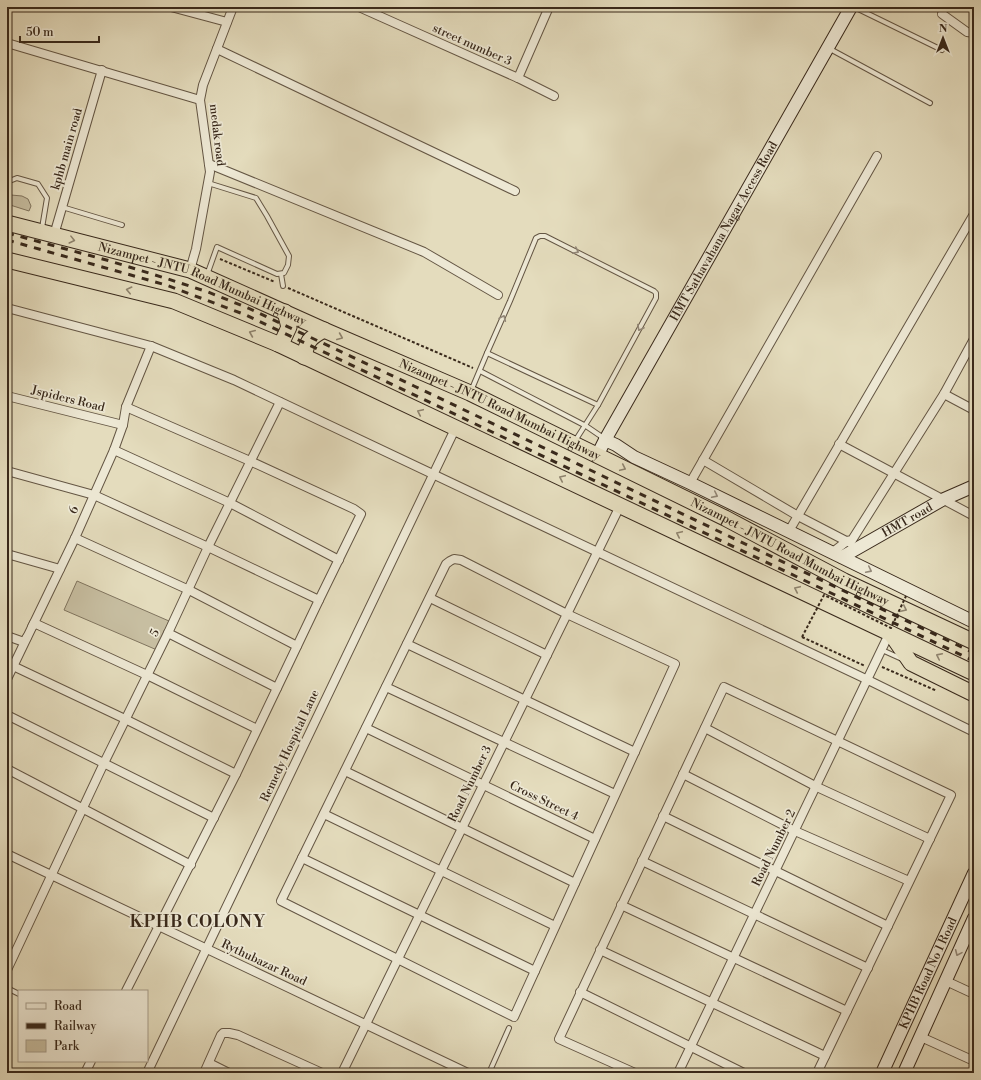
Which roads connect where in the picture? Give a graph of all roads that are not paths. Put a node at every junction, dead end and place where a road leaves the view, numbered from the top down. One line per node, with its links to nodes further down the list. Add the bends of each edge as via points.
1 (171, 7): 8 (street)
2 (233, 7): 8 (street, medak road)
3 (359, 7): 15 (street, street number 3)
4 (549, 7): 15 (street)
5 (851, 7): 11 (street, HMT Sathavahana Nagar Access Road)
6 (854, 7): 13 (lane)
7 (942, 14): 9 (street, via 968,32)
8 (227, 22): 12 (street, medak road)
9 (974, 33)
10 (7, 43): 14 (street)
11 (828, 48): 18 (lane); 54 (street, HMT Sathavahana Nagar Access Road)
12 (217, 49): 17 (street, medak road); 23 (street)
13 (942, 50)
14 (102, 70): 17 (street); 24 (street, kphb main road)
15 (518, 78): 16 (street, street number 3)
16 (554, 96)
17 (200, 100): 20 (street, medak road)
18 (930, 103)
19 (877, 156): 59 (street)
20 (209, 164): 22 (street, medak road); 34 (street, via 424,252)
21 (7, 182): 28 (lane, via 17,178 38,184 47,198)
22 (208, 183): 30 (street, medak road); 31 (lane, via 256,198 289,256 288,265)
23 (515, 191)
24 (62, 207): 27 (lane); 28 (street, kphb main road)
25 (974, 214): 56 (street)
26 (7, 223): 28 (highway, Nizampet - JNTU Road Mumbai Highway)
27 (122, 225)
28 (48, 234): 30 (highway, Nizampet - JNTU Road Mumbai Highway, one-way to 30)
29 (7, 260): 39 (highway, Nizampet - JNTU Road Mumbai Highway, one-way to 29, via 174,301)
30 (190, 270): 32 (highway, Nizampet - JNTU Road Mumbai Highway)
31 (281, 274): 32 (lane, via 217,247); 33 (lane)
32 (206, 277): 36 (highway, Nizampet - JNTU Road Mumbai Highway)
33 (283, 286)
34 (498, 295)
35 (7, 308): 40 (street)
36 (285, 312): 37 (highway, Nizampet - JNTU Road Mumbai Highway); 39 (highway, via 289,327 283,340)
37 (324, 330): 42 (highway, via 310,338); 44 (highway, Nizampet - JNTU Road Mumbai Highway, one-way to 44)
38 (974, 339): 45 (street)
39 (278, 344): 42 (highway, Nizampet - JNTU Road Mumbai Highway)
40 (151, 346): 47 (street); 49 (street, 6)
41 (487, 353): 43 (lane); 48 (lane); 48 (lane, one-way to 48, via 536,238 545,236 656,293 656,298)
42 (304, 357): 53 (highway, Nizampet - JNTU Road Mumbai Highway, one-way to 42)
43 (480, 371): 44 (lane); 52 (lane)
44 (470, 393): 55 (highway, Nizampet - JNTU Road Mumbai Highway)
45 (944, 394): 50 (street); 62 (street)
46 (7, 396): 51 (street, Jspiders Road)
47 (280, 402): 60 (street, 5); 63 (street)
48 (598, 405): 52 (lane)
49 (126, 407): 51 (street, 6); 60 (street)
50 (974, 410)
51 (123, 426): 57 (street, 6)
52 (586, 426): 54 (lane); 55 (lane)
53 (455, 429): 63 (street, Remedy Hospital Lane); 69 (highway, Nizampet - JNTU Road Mumbai Highway, one-way to 53)
54 (605, 440): 58 (street, HMT Sathavahana Nagar Access Road); 64 (street, via 634,458)
55 (574, 443): 58 (highway, Nizampet - JNTU Road Mumbai Highway)
56 (840, 444): 62 (street); 70 (street)
57 (114, 450): 66 (street, 6); 68 (street)
58 (597, 456): 90 (highway, Nizampet - JNTU Road Mumbai Highway, one-way to 90, via 725,518 844,581)
59 (703, 460): 64 (street); 70 (street)
60 (250, 461): 68 (street, 5); 79 (street, via 361,514)
61 (7, 471): 66 (street)
62 (893, 473): 67 (street); 74 (street, via 852,540)
63 (433, 475): 76 (street); 147 (street, Remedy Hospital Lane)
64 (690, 483): 72 (street, one-way to 72)
65 (974, 486): 67 (street, HMT road)
66 (94, 495): 73 (street, 6); 75 (street)
67 (942, 500): 71 (street); 74 (street, HMT road)
68 (230, 503): 75 (street, 5); 79 (street)
69 (620, 506): 76 (street, Road Number 3); 86 (highway, Nizampet - JNTU Road Mumbai Highway, one-way to 69)
70 (798, 516): 72 (street); 74 (street)
71 (974, 516)
72 (788, 531): 78 (street)
73 (75, 538): 80 (street, 6); 81 (street)
74 (852, 544): 78 (street, HMT road)
75 (208, 547): 81 (street, 5); 83 (street)
76 (597, 552): 84 (street, Road Number 3); 100 (street)
77 (7, 554): 80 (street)
78 (837, 555): 85 (street, one-way to 85)
79 (339, 560): 83 (street)
80 (60, 569): 89 (street, 6)
81 (188, 590): 87 (street, 5); 92 (street)
82 (430, 598): 84 (street, via 446,564 454,559 461,560); 91 (street); 94 (street)
83 (319, 600): 92 (street)
84 (567, 614): 94 (street, Road Number 3); 113 (street, via 675,664)
85 (974, 622)
86 (890, 632): 93 (street, Road Number 2); 95 (highway); 97 (highway, Nizampet - JNTU Road Mumbai Highway, one-way to 86)
87 (168, 633): 98 (street, 5); 102 (street)
88 (7, 636): 89 (street)
89 (24, 642): 96 (street, 6); 98 (street, via 34,623)
90 (974, 642)
91 (407, 644): 101 (street); 104 (street)
92 (297, 646): 102 (street)
93 (882, 650): 95 (lane); 100 (street, Road Number 2)
94 (547, 655): 104 (street, Road Number 3)
95 (911, 663): 103 (highway)
96 (13, 666): 99 (street, 6); 106 (street)
97 (974, 673)
98 (147, 675): 106 (street, 5); 109 (street)
99 (7, 679)
100 (868, 680): 110 (street); 111 (street, Road Number 2)
101 (386, 687): 107 (street); 112 (street)
102 (277, 688): 109 (street)
103 (974, 694)
104 (525, 700): 112 (street, Road Number 3); 113 (street)
105 (7, 715): 114 (street)
106 (125, 718): 114 (street, 5); 117 (street)
107 (366, 728): 116 (street); 119 (street, Cross Street 4)
108 (705, 728): 111 (street, via 724,687); 118 (street); 120 (street)
109 (257, 729): 117 (street)
110 (974, 732)
111 (838, 741): 120 (street, Road Number 2); 129 (street, via 950,793)
112 (504, 743): 119 (street, Road Number 3); 121 (street)
113 (635, 752): 121 (street)
114 (104, 763): 122 (street, 5); 125 (street)
115 (7, 769): 122 (street)
116 (345, 771): 123 (street); 126 (street)
117 (236, 774): 125 (street)
118 (683, 774): 124 (street); 127 (street)
119 (483, 785): 126 (street, Road Number 3); 128 (street, Cross Street 4)
120 (817, 787): 127 (street, Road Number 2); 129 (street)
121 (616, 794): 128 (street)
122 (82, 809): 133 (street); 137 (street, 5)
123 (324, 814): 131 (street); 134 (street)
124 (663, 816): 132 (street); 135 (street)
125 (214, 818): 133 (street)
126 (462, 828): 134 (street, Road Number 3); 139 (street)
127 (795, 832): 135 (street, Road Number 2); 138 (street)
128 (595, 839): 139 (street)
129 (930, 839): 138 (street)
130 (7, 854): 137 (street, Rythubazar Road)
131 (302, 858): 142 (street); 150 (street, via 281,901)
132 (642, 861): 140 (street); 141 (street)
133 (191, 865): 146 (street)
134 (441, 871): 142 (street, Road Number 3); 144 (street)
135 (776, 871): 141 (street, Road Number 2); 145 (street)
136 (974, 873): 182 (street, KPHB Road No 1 Road)
137 (51, 875): 146 (street, Rythubazar Road); 152 (street, 5)
138 (909, 881): 145 (street)
139 (575, 882): 144 (street)
140 (621, 905): 148 (street); 149 (street)
141 (755, 914): 149 (street, Road Number 2); 151 (street)
142 (420, 916): 150 (street, Road Number 3); 153 (street)
143 (974, 918): 154 (street, KPHB Road No 1 Road, one-way to 154)
144 (555, 926): 153 (street)
145 (888, 926): 151 (street)
146 (159, 927): 147 (street, Rythubazar Road); 156 (street)
147 (207, 949): 162 (street, Rythubazar Road); 171 (street, Remedy Hospital Lane)
148 (600, 950): 157 (street); 160 (street)
149 (734, 958): 160 (street, Road Number 2); 161 (street)
150 (398, 959): 153 (street, via 514,1017); 162 (street, Road Number 3)
151 (868, 968): 161 (street)
152 (7, 970)
153 (535, 971)
154 (946, 981): 159 (street); 164 (street, KPHB Road No 1 Road)
155 (7, 988): 158 (lane)
156 (127, 990)
157 (580, 992): 165 (street); 178 (street, via 559,1039)
158 (18, 994)
159 (974, 994)
160 (712, 1003): 165 (street, Road Number 2); 166 (street)
161 (847, 1011): 166 (street)
162 (366, 1025): 175 (street, Road Number 3); 176 (street, Rythubazar Road)
163 (509, 1028): 177 (lane)
164 (921, 1037): 167 (street); 183 (street, KPHB Road No 1 Road)
165 (691, 1047): 179 (street, Road Number 2); 180 (street)
166 (825, 1056): 181 (street)
167 (974, 1061)
168 (90, 1062): 170 (street)
169 (209, 1063): 172 (street); 173 (street); 174 (street, via 221,1035 229,1033)
170 (85, 1073)
171 (147, 1073)
172 (204, 1073)
173 (229, 1073)
174 (322, 1073)
175 (342, 1073)
176 (468, 1073)
177 (489, 1073)
178 (635, 1073)
179 (678, 1073)
180 (744, 1073)
181 (817, 1073)
182 (882, 1073)
183 (904, 1073)

